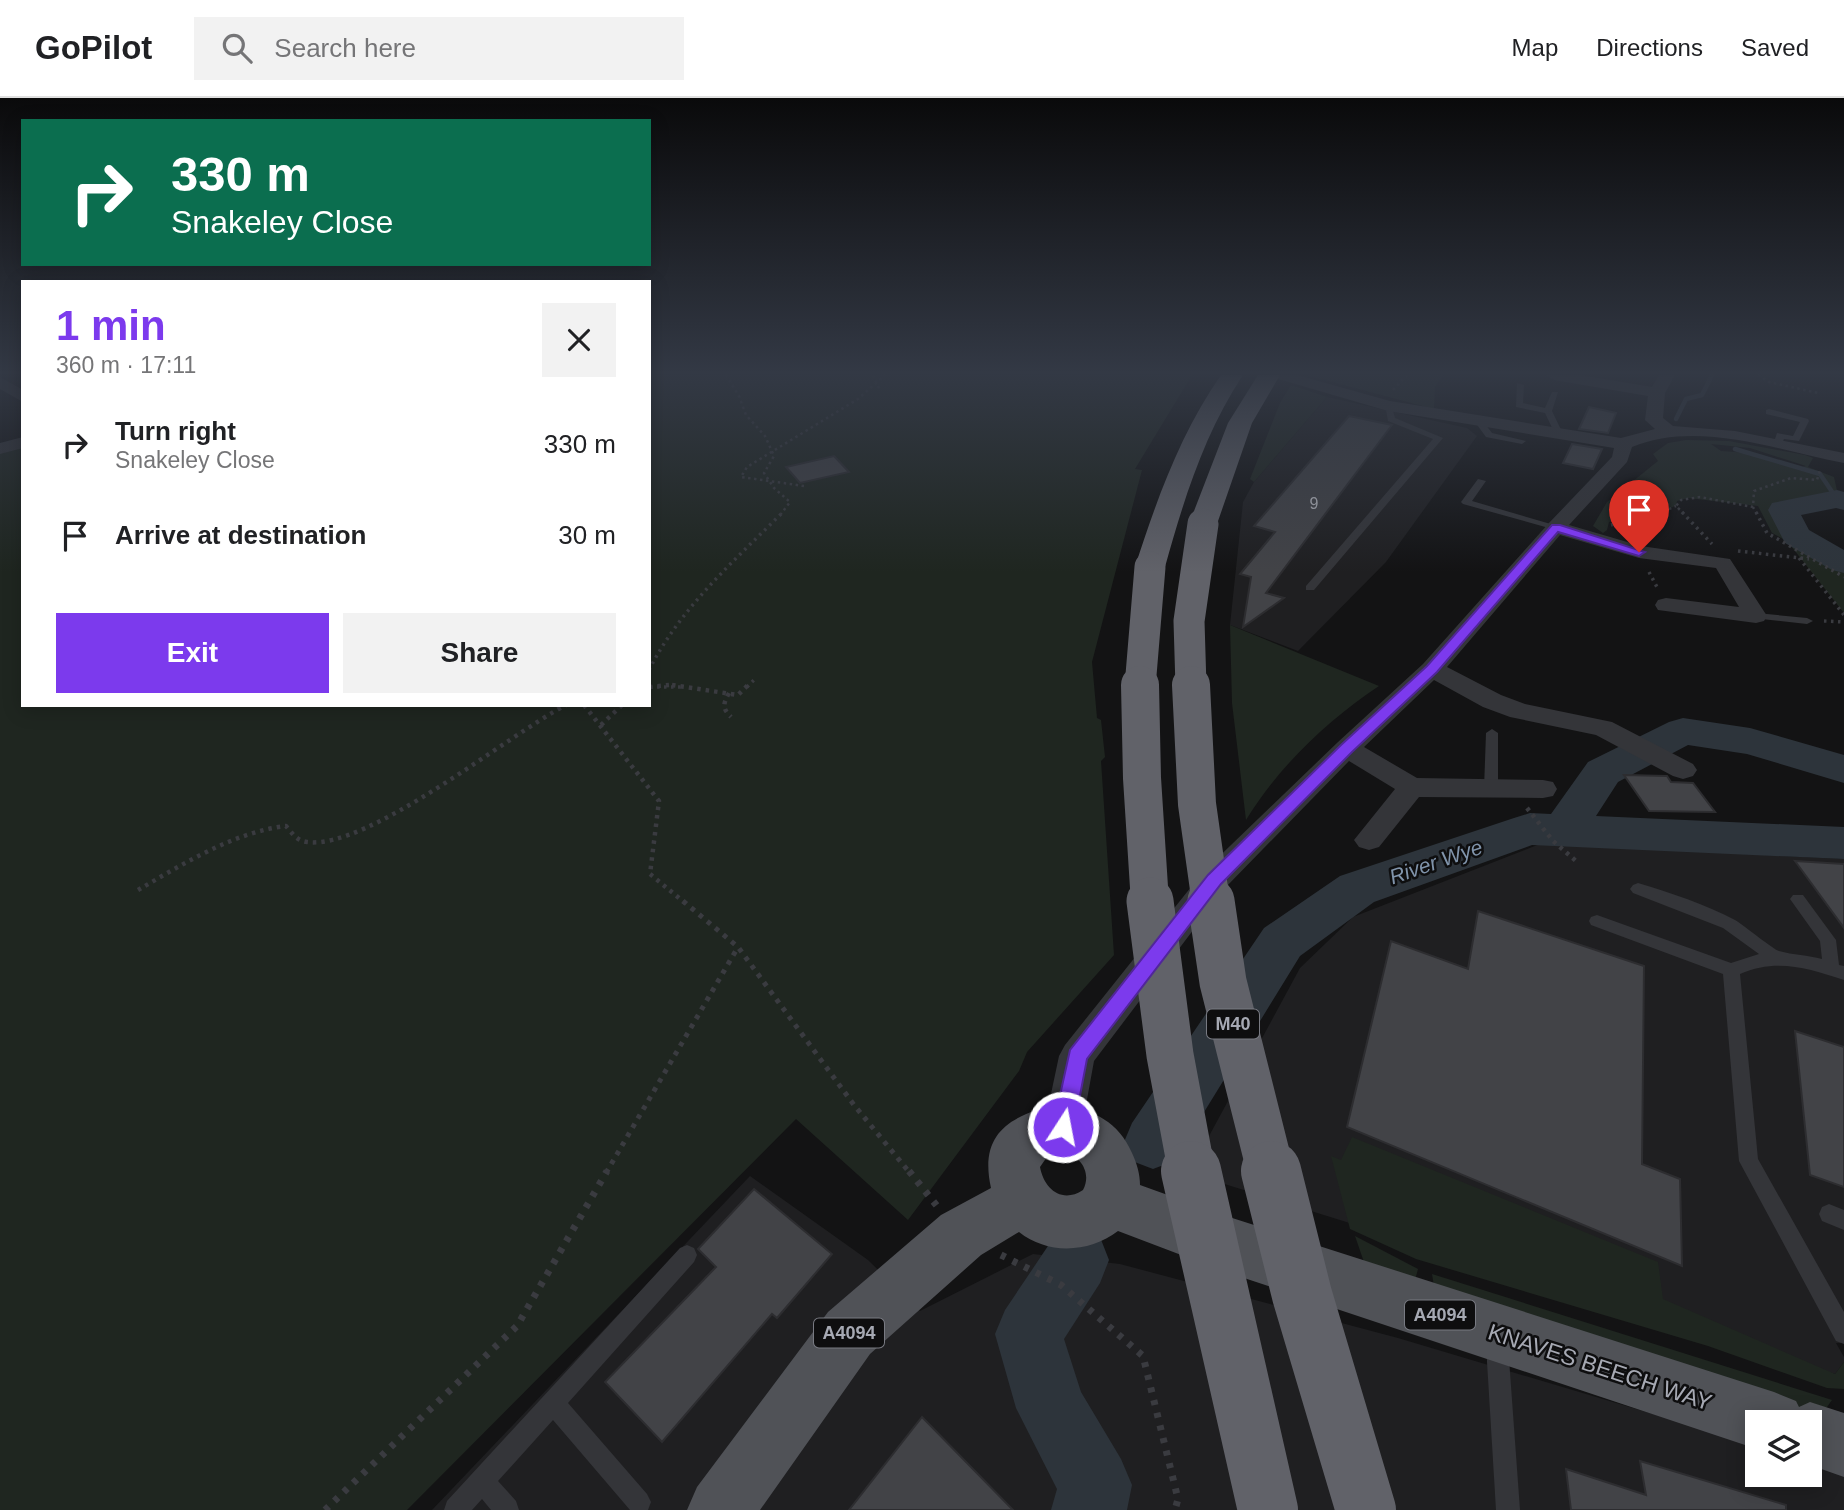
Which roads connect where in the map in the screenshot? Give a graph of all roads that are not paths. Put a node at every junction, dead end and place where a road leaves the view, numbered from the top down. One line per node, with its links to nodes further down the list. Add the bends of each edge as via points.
1 (1195, 441): 48 (highway, bridge, via 1169,503 1150,567 1140,697 1144,860 1159,993 1188,1160)
2 (1233, 441): 49 (highway, M40, bridge, via 1203,524 1189,621 1197,804 1223,982 1302,1295)
3 (1437, 441): 15 (lane)
4 (1603, 441): 10 (street)
5 (1631, 441): 10 (street)
6 (1755, 441): 9 (street)
7 (1779, 441): 9 (lane)
8 (21, 443): 11 (street)
9 (1768, 443): 12 (street)
10 (1623, 444): 14 (street, via 1621,458)
11 (0, 449)
12 (1844, 458)
13 (1480, 481): 14 (lane, via 1466,502)
14 (1556, 527): 17 (street, via 1639,552 1719,556); 19 (street)
15 (1310, 588)
16 (1666, 605): 17 (street)
17 (1756, 616): 18 (lane)
18 (1807, 621)
19 (1432, 669): 21 (street); 22 (street, via 1519,711 1603,728)
20 (1492, 733): 24 (lane)
21 (1347, 748): 23 (street); 33 (street, via 1214,880 1077,1056)
22 (1683, 770)
23 (1412, 787): 24 (street); 26 (street)
24 (1491, 789): 25 (street)
25 (1537, 801)
26 (1369, 839)
27 (1638, 889): 30 (lane, via 1736,926)
28 (1798, 899): 32 (lane, via 1828,940)
29 (1597, 921): 31 (lane)
30 (1774, 958): 31 (lane, via 1755,959); 32 (lane, via 1792,957)
31 (1731, 970): 38 (lane, via 1749,1161)
32 (1837, 971)
33 (1063, 1127): 34 (main road, via 1034,1133 1022,1142 1012,1170); 35 (main road, via 1080,1131 1106,1153 1113,1169)
34 (1022, 1200): 35 (main road, via 1034,1213 1068,1224 1099,1213); 47 (main road, A4094, via 961,1235 849,1333)
35 (1109, 1200): 37 (main road, KNAVES BEECH WAY / A4094, via 1226,1244)
36 (687, 1255): 39 (lane)
37 (1497, 1333): 40 (main road, KNAVES BEECH WAY / A4094); 50 (lane)
38 (1844, 1333)
39 (552, 1402): 43 (lane); 44 (lane)
40 (1745, 1414)
41 (1822, 1438): 42 (main road)
42 (1844, 1446)
43 (482, 1481): 45 (lane); 46 (lane)
44 (639, 1502)
45 (456, 1510)
46 (507, 1510)
47 (720, 1510)
48 (1268, 1510)
49 (1366, 1510)
50 (1508, 1510)

